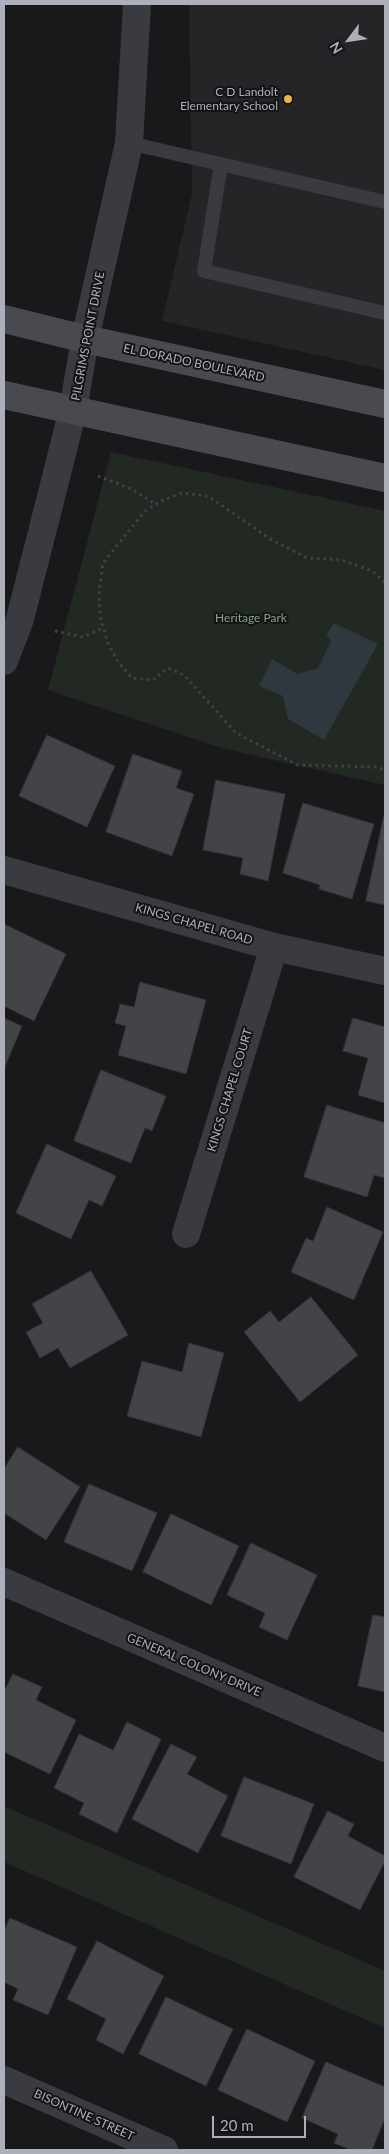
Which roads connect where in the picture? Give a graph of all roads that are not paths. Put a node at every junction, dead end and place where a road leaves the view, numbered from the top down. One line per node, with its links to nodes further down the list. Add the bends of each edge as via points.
1 (137, 4): 2 (street, PILGRIMS POINT DRIVE)
2 (129, 143): 3 (lane); 7 (street, PILGRIMS POINT DRIVE)
3 (221, 164): 4 (lane); 5 (lane, via 204,271)
4 (385, 202)
5 (385, 312)
6 (4, 319): 7 (main road, EL DORADO BOULEVARD)
7 (85, 339): 9 (main road, EL DORADO BOULEVARD); 10 (street, PILGRIMS POINT DRIVE)
8 (4, 395): 10 (main road)
9 (385, 404)
10 (73, 410): 11 (main road); 12 (street, PILGRIMS POINT DRIVE, via 20,619)
11 (385, 478)
12 (4, 661)
13 (4, 870): 14 (street, KINGS CHAPEL ROAD)
14 (274, 947): 15 (street, KINGS CHAPEL ROAD); 16 (street, KINGS CHAPEL COURT)
15 (385, 971)
16 (186, 1234)
17 (4, 1582): 18 (street, GENERAL COLONY DRIVE)
18 (385, 1748)
19 (4, 2080): 20 (street, BISONTINE STREET)
20 (164, 2150)

